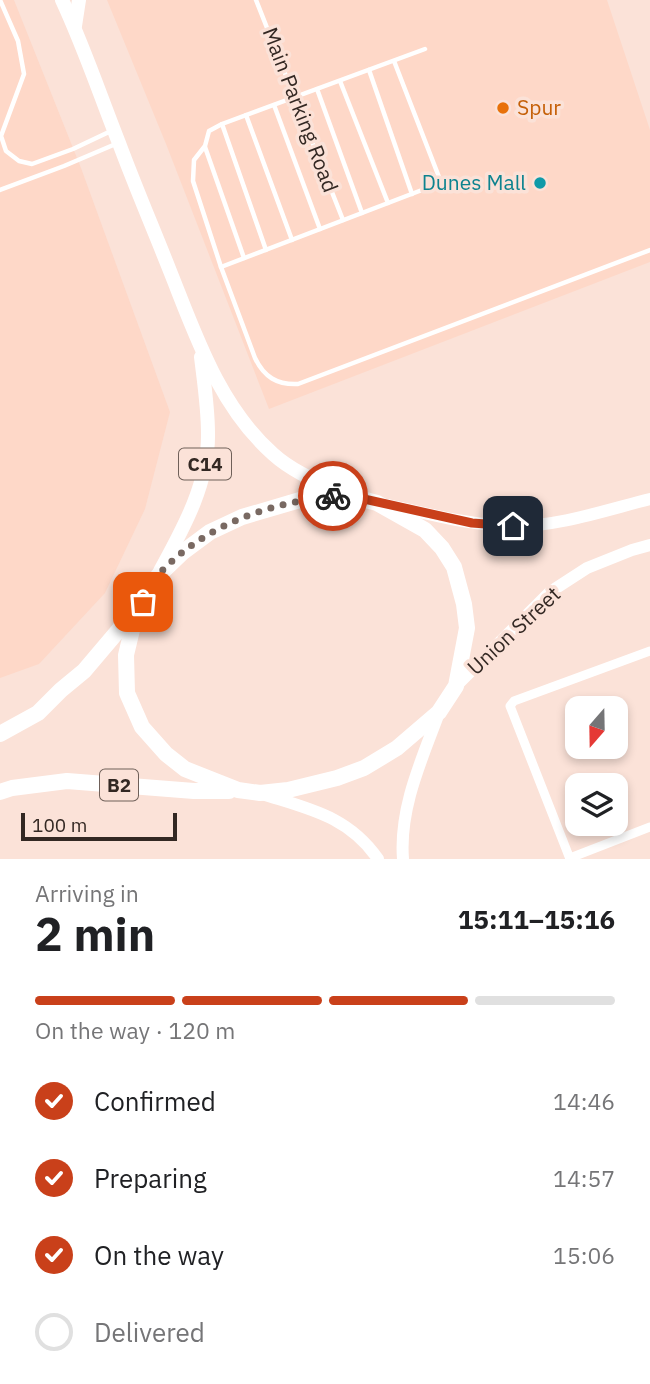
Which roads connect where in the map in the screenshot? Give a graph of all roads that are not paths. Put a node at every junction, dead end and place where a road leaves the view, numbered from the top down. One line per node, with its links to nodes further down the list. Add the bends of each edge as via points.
1 (0, 0): 17 (lane, via 18,41 24,74 1,135 5,151 32,164)
2 (62, 0): 5 (main road, C14)
3 (79, 0): 5 (main road)
4 (257, 0): 11 (lane, Main Parking Road)
5 (75, 28): 15 (main road, C14)
6 (425, 49): 7 (lane)
7 (394, 61): 8 (lane); 20 (lane, via 439,177 435,186)
8 (369, 70): 9 (lane); 20 (lane)
9 (340, 81): 10 (lane); 21 (lane)
10 (317, 89): 11 (lane); 22 (lane)
11 (295, 97): 12 (lane); 23 (lane, Main Parking Road)
12 (274, 105): 13 (lane); 24 (lane)
13 (246, 115): 14 (lane); 25 (lane)
14 (222, 124): 16 (lane, via 209,131); 26 (lane)
15 (116, 136): 17 (lane); 18 (lane); 30 (main road, C14)
16 (205, 146): 28 (lane); 29 (lane, via 194,160 193,181)
17 (58, 154): 18 (lane)
18 (64, 166): 19 (lane)
19 (0, 190)
20 (412, 194): 21 (lane)
21 (388, 203): 22 (lane)
22 (362, 213): 23 (lane)
23 (343, 220): 24 (lane)
24 (320, 229): 25 (lane)
25 (292, 240): 26 (lane)
26 (266, 250): 28 (lane)
27 (650, 250): 29 (lane, via 298,384 276,382 260,368)
28 (244, 258): 29 (lane)
29 (221, 267)
30 (199, 342): 31 (main road, C14, via 219,386 256,437 298,472); 35 (main road, C14, via 208,435 205,469 190,515)
31 (346, 495): 33 (highway); 35 (highway, via 300,500 242,517 210,532)
32 (650, 499): 33 (main road, via 548,524 513,526 472,523)
33 (377, 503): 38 (highway, via 425,530 454,567 467,628)
34 (650, 545): 38 (main road, Union Street, via 587,568 550,592)
35 (158, 576): 36 (highway)
36 (143, 602): 40 (highway, via 84,671 38,713); 41 (highway, via 126,655 127,693 142,727 185,769)
37 (650, 651): 47 (street, via 510,706)
38 (456, 685): 39 (highway)
39 (439, 712): 43 (highway, via 397,748 364,768 300,787); 46 (main road, via 405,814)
40 (0, 734)
41 (238, 790): 42 (highway, B2, via 66,781); 43 (highway)
42 (0, 792)
43 (260, 793): 45 (main road, via 342,824)
44 (650, 827): 47 (street)
45 (378, 859)
46 (403, 859)
47 (570, 859)

